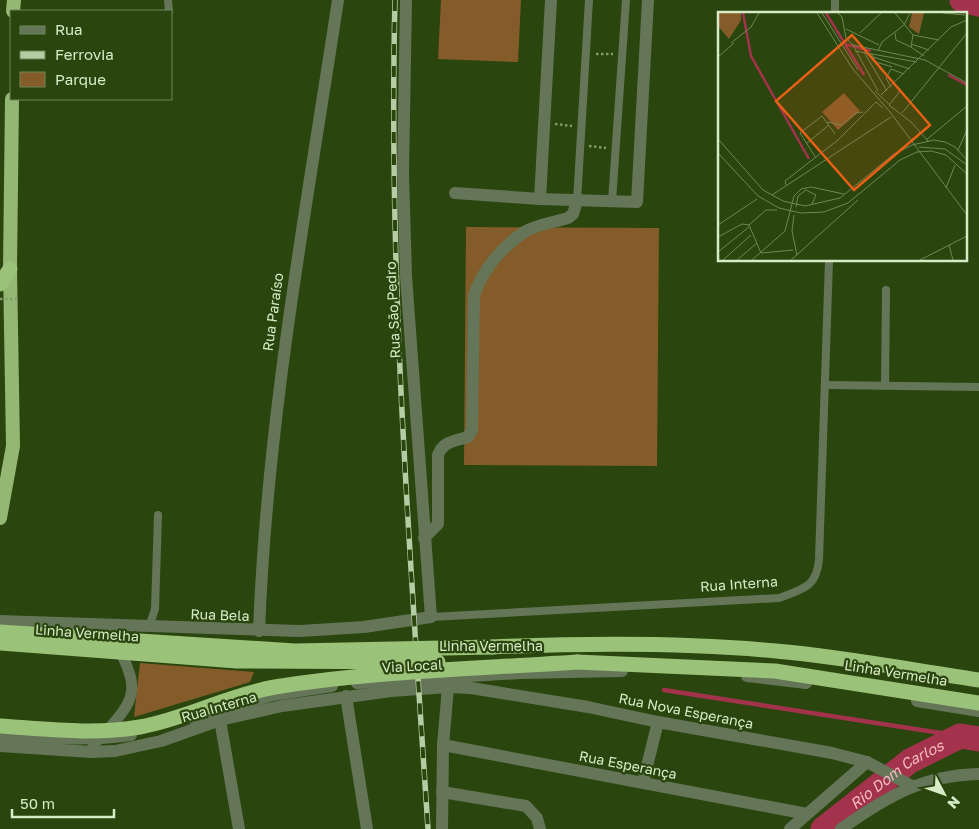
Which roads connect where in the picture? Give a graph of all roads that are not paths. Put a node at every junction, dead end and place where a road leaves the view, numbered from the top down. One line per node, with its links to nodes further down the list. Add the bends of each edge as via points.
1 (338, 0): 26 (street, Rua Paraíso, via 283,349 262,556)
2 (406, 0): 21 (street, Rua São Pedro, via 404,210)
3 (551, 0): 9 (street)
4 (590, 0): 10 (lane)
5 (626, 0): 11 (lane)
6 (648, 0): 11 (street, via 637,202)
7 (12, 100): 13 (highway)
8 (454, 193): 9 (street)
9 (540, 199): 10 (street)
10 (577, 201): 11 (street); 21 (street, via 573,214 568,218 525,232 481,276 474,295 472,430 468,437 445,443 440,449 438,524)
11 (612, 201)
12 (829, 261): 16 (lane, Rua Interna)
13 (10, 270): 14 (highway); 20 (highway, via 13,446)
14 (0, 284)
15 (886, 290): 17 (lane)
16 (826, 385): 17 (lane); 22 (lane, Rua Interna, via 818,573 809,585 779,598)
17 (885, 386): 18 (lane)
18 (979, 387)
19 (158, 515): 25 (lane, via 155,609)
20 (0, 518)
21 (424, 538): 22 (street, Rua São Pedro)
22 (431, 617): 26 (street, Rua Bela, via 364,626)
23 (2, 622): 24 (street, Rua Bela); 29 (highway, Linha Vermelha, bridge, via 295,651 542,645 695,646 778,651)
24 (106, 625): 25 (street, Rua Bela); 38 (street, via 130,672 132,692 126,711)
25 (149, 626): 26 (street, Rua Bela)
26 (259, 631)
27 (0, 643): 28 (highway, Linha Vermelha, bridge, via 283,662)
28 (577, 662): 32 (highway, Linha Vermelha, via 775,671); 36 (highway, bridge, via 332,679 272,688 142,726 116,730)
29 (979, 680)
30 (448, 687): 31 (street, Rua Interna); 35 (street, Rua Nova Esperança, via 522,696); 39 (street)
31 (346, 696): 34 (street, Rua Interna); 49 (street)
32 (979, 702)
33 (979, 711): 38 (street, Via Local, via 807,683 724,674 618,670 520,673 350,684 283,694 142,734)
34 (220, 720): 41 (street, Rua Interna, via 161,741 115,751); 48 (street)
35 (658, 722): 42 (street, Rua Nova Esperança); 44 (street)
36 (0, 726)
37 (0, 735): 38 (street, Via Local)
38 (100, 738): 41 (street, via 93,744)
39 (443, 745): 44 (street, Rua Esperança); 46 (street)
40 (0, 746): 41 (street, Rua Interna)
41 (91, 752)
42 (873, 765): 45 (street, Rua Nova Esperança); 47 (street)
43 (979, 774): 45 (street)
44 (643, 782): 47 (street, Rua Esperança)
45 (908, 783): 53 (street)
46 (442, 792): 50 (street); 51 (street, via 526,806 537,818)
47 (807, 814): 52 (street)
48 (239, 829)
49 (367, 829)
50 (442, 829)
51 (540, 829)
52 (790, 829)
53 (841, 829)

